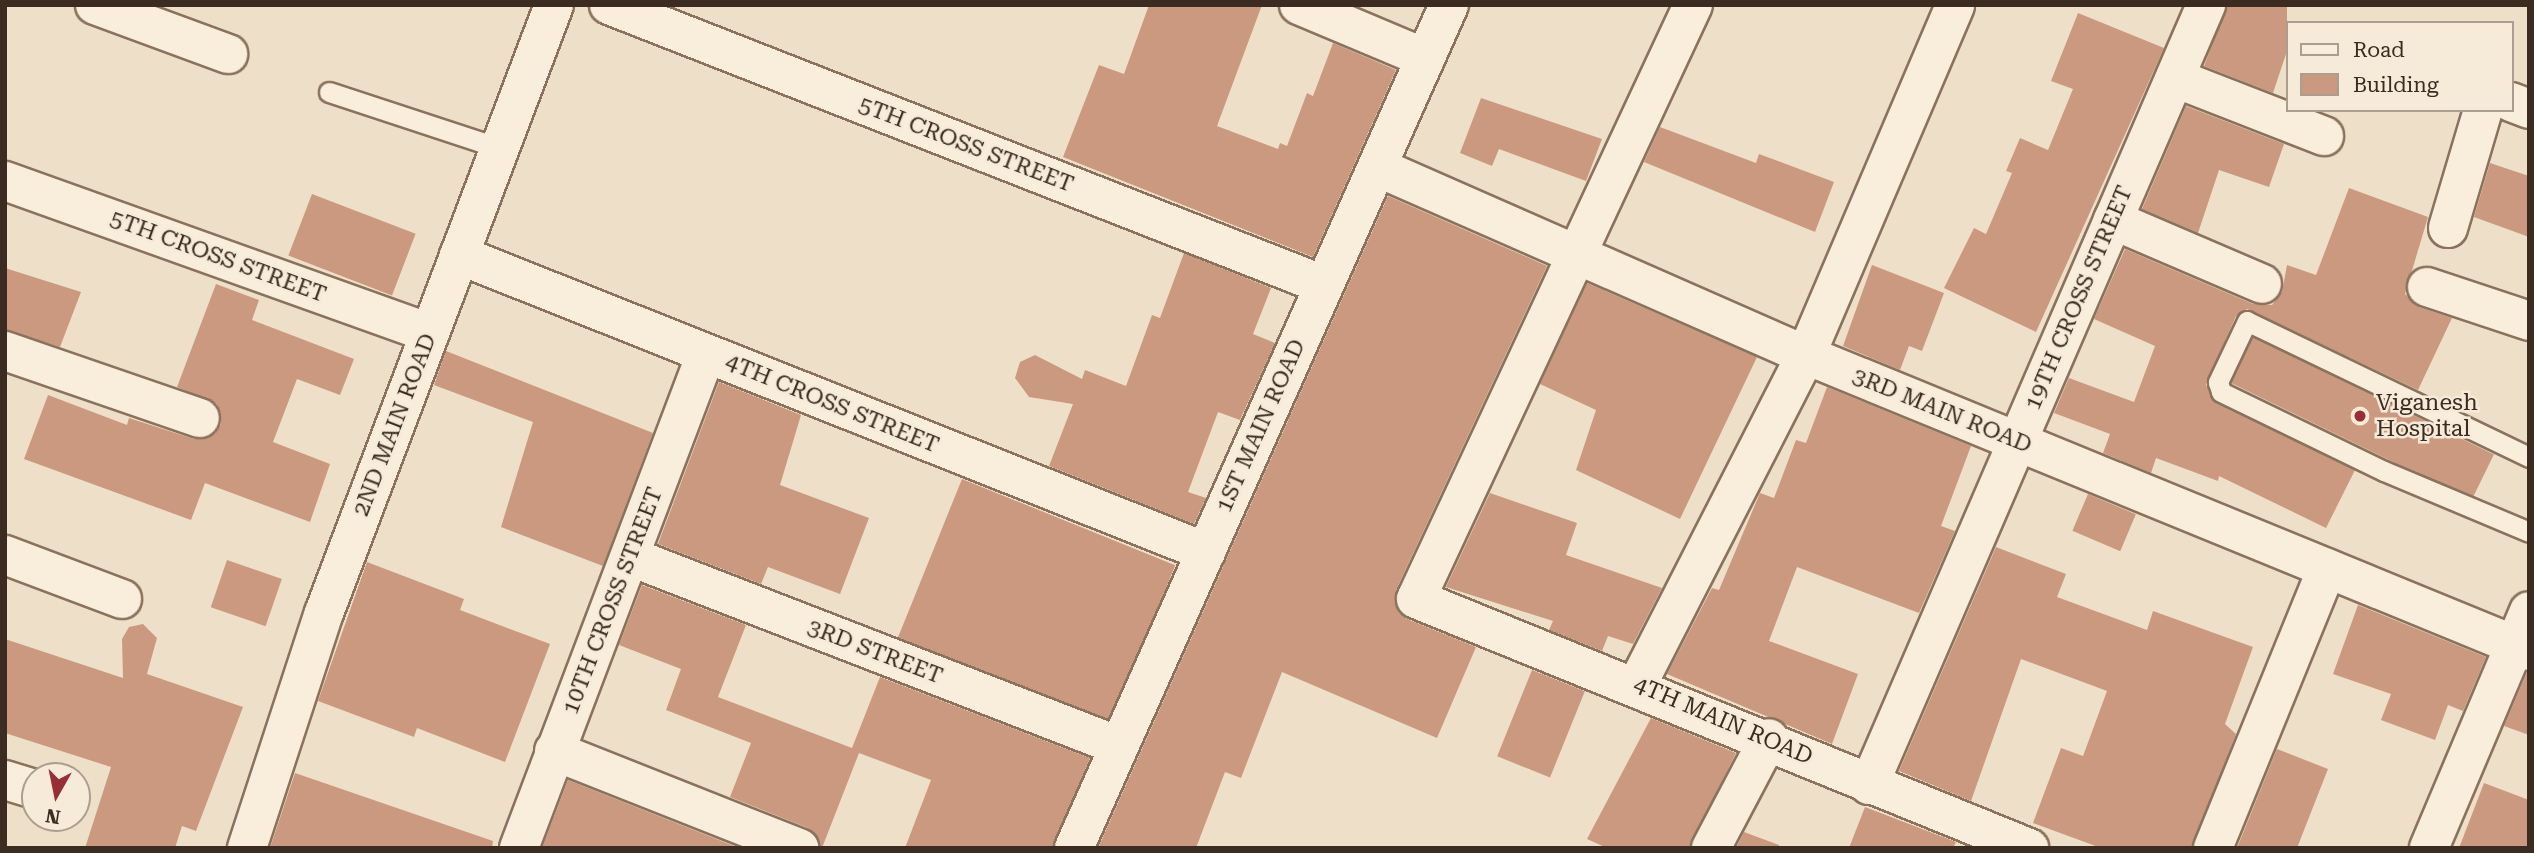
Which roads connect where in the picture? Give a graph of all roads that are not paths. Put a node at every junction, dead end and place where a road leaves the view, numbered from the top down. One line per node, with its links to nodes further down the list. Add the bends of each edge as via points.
1 (95, 5): 9 (street)
2 (554, 5): 15 (street, 2ND MAIN ROAD)
3 (609, 5): 23 (street, 5TH CROSS STREET)
4 (1299, 5): 10 (street)
5 (1449, 5): 10 (street, 1ST MAIN ROAD)
6 (1693, 5): 21 (street)
7 (1955, 5): 29 (street)
8 (2206, 5): 11 (street, 19TH CROSS STREET)
9 (228, 54)
10 (1425, 58): 16 (street, 1ST MAIN ROAD)
11 (2175, 78): 14 (street); 18 (street, 19TH CROSS STREET)
12 (329, 92): 15 (lane)
13 (2482, 112): 19 (street)
14 (2324, 136)
15 (499, 148): 20 (street, 2ND MAIN ROAD)
16 (1377, 167): 21 (street, 3RD MAIN ROAD); 23 (street, 1ST MAIN ROAD)
17 (5, 181): 26 (street, 5TH CROSS STREET)
18 (2113, 220): 22 (street); 31 (street, 19TH CROSS STREET)
19 (2448, 228)
20 (459, 255): 26 (street, 2ND MAIN ROAD); 28 (street, 4TH CROSS STREET)
21 (1580, 255): 29 (street, 3RD MAIN ROAD); 40 (street, 4TH MAIN ROAD, via 1416,599)
22 (2262, 284)
23 (1324, 285): 34 (street, 1ST MAIN ROAD)
24 (2427, 287): 25 (street)
25 (2529, 321)
26 (430, 334): 46 (street, 2ND MAIN ROAD, via 324,613)
27 (5, 351): 30 (street)
28 (706, 354): 34 (street, 4TH CROSS STREET); 36 (street, 10TH CROSS STREET)
29 (1806, 355): 31 (street, 3RD MAIN ROAD); 40 (street)
30 (200, 418)
31 (2017, 442): 37 (street, 3RD MAIN ROAD); 44 (street, 19TH CROSS STREET)
32 (2529, 457): 33 (lane, via 2247,321 2218,382 2221,392 2371,465)
33 (2529, 531)
34 (1206, 552): 42 (street, 1ST MAIN ROAD)
35 (5, 555): 38 (street)
36 (631, 557): 42 (street, 3RD STREET); 43 (street, 10TH CROSS STREET)
37 (2327, 568): 39 (street, 3RD MAIN ROAD); 51 (street)
38 (122, 599)
39 (2523, 636): 52 (street)
40 (1637, 685): 41 (street, 4TH MAIN ROAD)
41 (1769, 738): 44 (street, 4TH MAIN ROAD); 50 (street)
42 (1119, 746): 49 (street, 1ST MAIN ROAD)
43 (554, 751): 47 (street, 10TH CROSS STREET); 48 (street)
44 (1869, 785): 45 (street, 4TH MAIN ROAD)
45 (2004, 843)
46 (247, 848)
47 (519, 848)
48 (799, 848)
49 (1074, 848)
50 (1711, 848)
51 (2213, 848)
52 (2429, 848)

